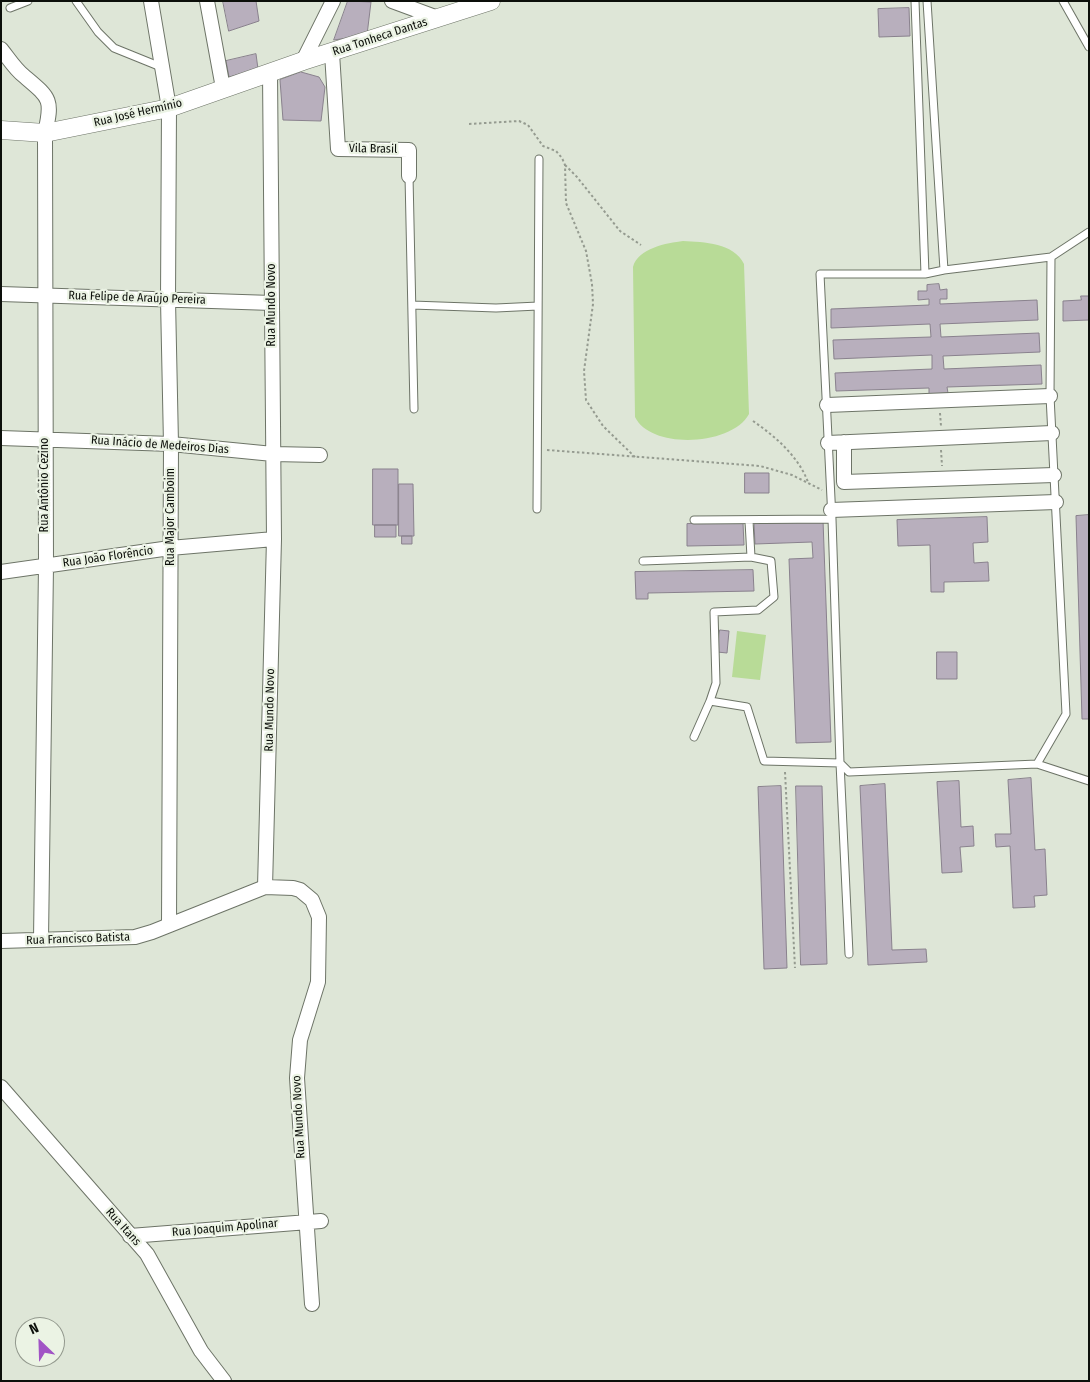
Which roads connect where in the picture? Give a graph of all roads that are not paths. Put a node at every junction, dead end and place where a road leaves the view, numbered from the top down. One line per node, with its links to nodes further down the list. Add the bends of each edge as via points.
1 (28, 1): 11 (lane)
2 (76, 1): 17 (lane, via 114,48)
3 (151, 1): 17 (street, Rua Major Camboim)
4 (207, 1): 19 (street)
5 (333, 1): 16 (street)
6 (392, 1): 12 (street)
7 (491, 1): 12 (street, Rua Tonheca Dantas)
8 (914, 1): 28 (lane)
9 (926, 1): 27 (lane)
10 (1063, 1): 13 (lane)
11 (10, 8)
12 (438, 18): 15 (street, Rua Tonheca Dantas)
13 (1089, 47)
14 (1, 49): 22 (street, Rua Antônio Cezino, via 45,94 50,114)
15 (332, 53): 16 (street, Rua Tonheca Dantas); 24 (street, Vila Brasil, via 338,148 409,150)
16 (303, 61): 18 (street, Rua Tonheca Dantas)
17 (161, 67): 20 (street, Rua Major Camboim)
18 (270, 73): 19 (street, Rua José Hermínio); 32 (street, Rua Mundo Novo)
19 (223, 88): 20 (street, Rua José Hermínio)
20 (169, 108): 22 (street, Rua José Hermínio); 31 (street, Rua Major Camboim)
21 (1, 130): 22 (street, Rua José Hermínio)
22 (45, 133): 30 (street, Rua Antônio Cezino)
23 (539, 159): 34 (lane)
24 (409, 176): 33 (lane, Vila Brasil)
25 (1089, 232): 26 (lane)
26 (1051, 257): 27 (lane); 35 (lane)
27 (944, 270): 28 (lane)
28 (925, 274): 36 (lane, via 820,274)
29 (1, 294): 30 (street, Rua Felipe de Araújo Pereira)
30 (47, 295): 31 (street, Rua Felipe de Araújo Pereira); 40 (street, Rua Antônio Cezino)
31 (168, 300): 32 (street, Rua Felipe de Araújo Pereira); 43 (street, Rua Major Camboim)
32 (272, 303): 44 (street, Rua Mundo Novo)
33 (412, 305): 34 (lane); 37 (lane, Vila Brasil)
34 (538, 306): 48 (lane)
35 (1050, 396): 36 (street); 38 (lane)
36 (827, 406): 42 (lane)
37 (414, 409)
38 (1052, 433): 41 (street); 46 (lane)
39 (1, 438): 40 (street, Rua Inácio de Medeiros Dias)
40 (45, 439): 43 (street, Rua Inácio de Medeiros Dias); 56 (street, Rua Antônio Cezino)
41 (844, 442): 42 (street); 46 (street, via 844,482)
42 (828, 443): 49 (lane)
43 (171, 444): 44 (street, Rua Inácio de Medeiros Dias); 53 (street, Rua Major Camboim)
44 (273, 454): 45 (street, Rua Inácio de Medeiros Dias); 52 (street, Rua Mundo Novo)
45 (320, 455)
46 (1054, 475): 47 (lane)
47 (1056, 502): 49 (street); 61 (lane, via 1066,714)
48 (537, 509)
49 (832, 514): 51 (lane); 60 (lane)
50 (694, 520): 51 (lane)
51 (749, 521): 54 (lane)
52 (274, 539): 53 (street, Rua João Florêncio); 63 (street, Rua Mundo Novo)
53 (170, 548): 56 (street, Rua João Florêncio); 64 (street, Rua Major Camboim)
54 (751, 556): 55 (lane); 58 (lane, via 771,561 774,597 758,610 714,612 716,684)
55 (643, 561)
56 (46, 566): 57 (street, Rua João Florêncio); 65 (street, Rua Antônio Cezino)
57 (1, 572)
58 (710, 701): 59 (lane); 60 (lane, via 747,707 764,761)
59 (694, 737)
60 (840, 763): 61 (lane, via 849,772); 67 (lane)
61 (1037, 764): 62 (lane)
62 (1089, 781)
63 (266, 887): 64 (street, Rua Francisco Batista); 70 (street, Rua Mundo Novo, via 300,890 312,900 319,917 318,982 298,1050 296,1099)
64 (169, 925): 65 (street, Rua Francisco Batista, via 135,937)
65 (41, 939): 66 (street, Rua Francisco Batista)
66 (1, 941)
67 (849, 954)
68 (1, 1087): 71 (street, Rua Itans)
69 (320, 1220): 70 (street, Rua Joaquim Apolinar)
70 (305, 1222): 71 (street, Rua Joaquim Apolinar); 72 (street, Rua Mundo Novo)
71 (130, 1236): 73 (street, Rua Itans, via 147,1254 201,1351)
72 (312, 1304)
73 (224, 1381)

